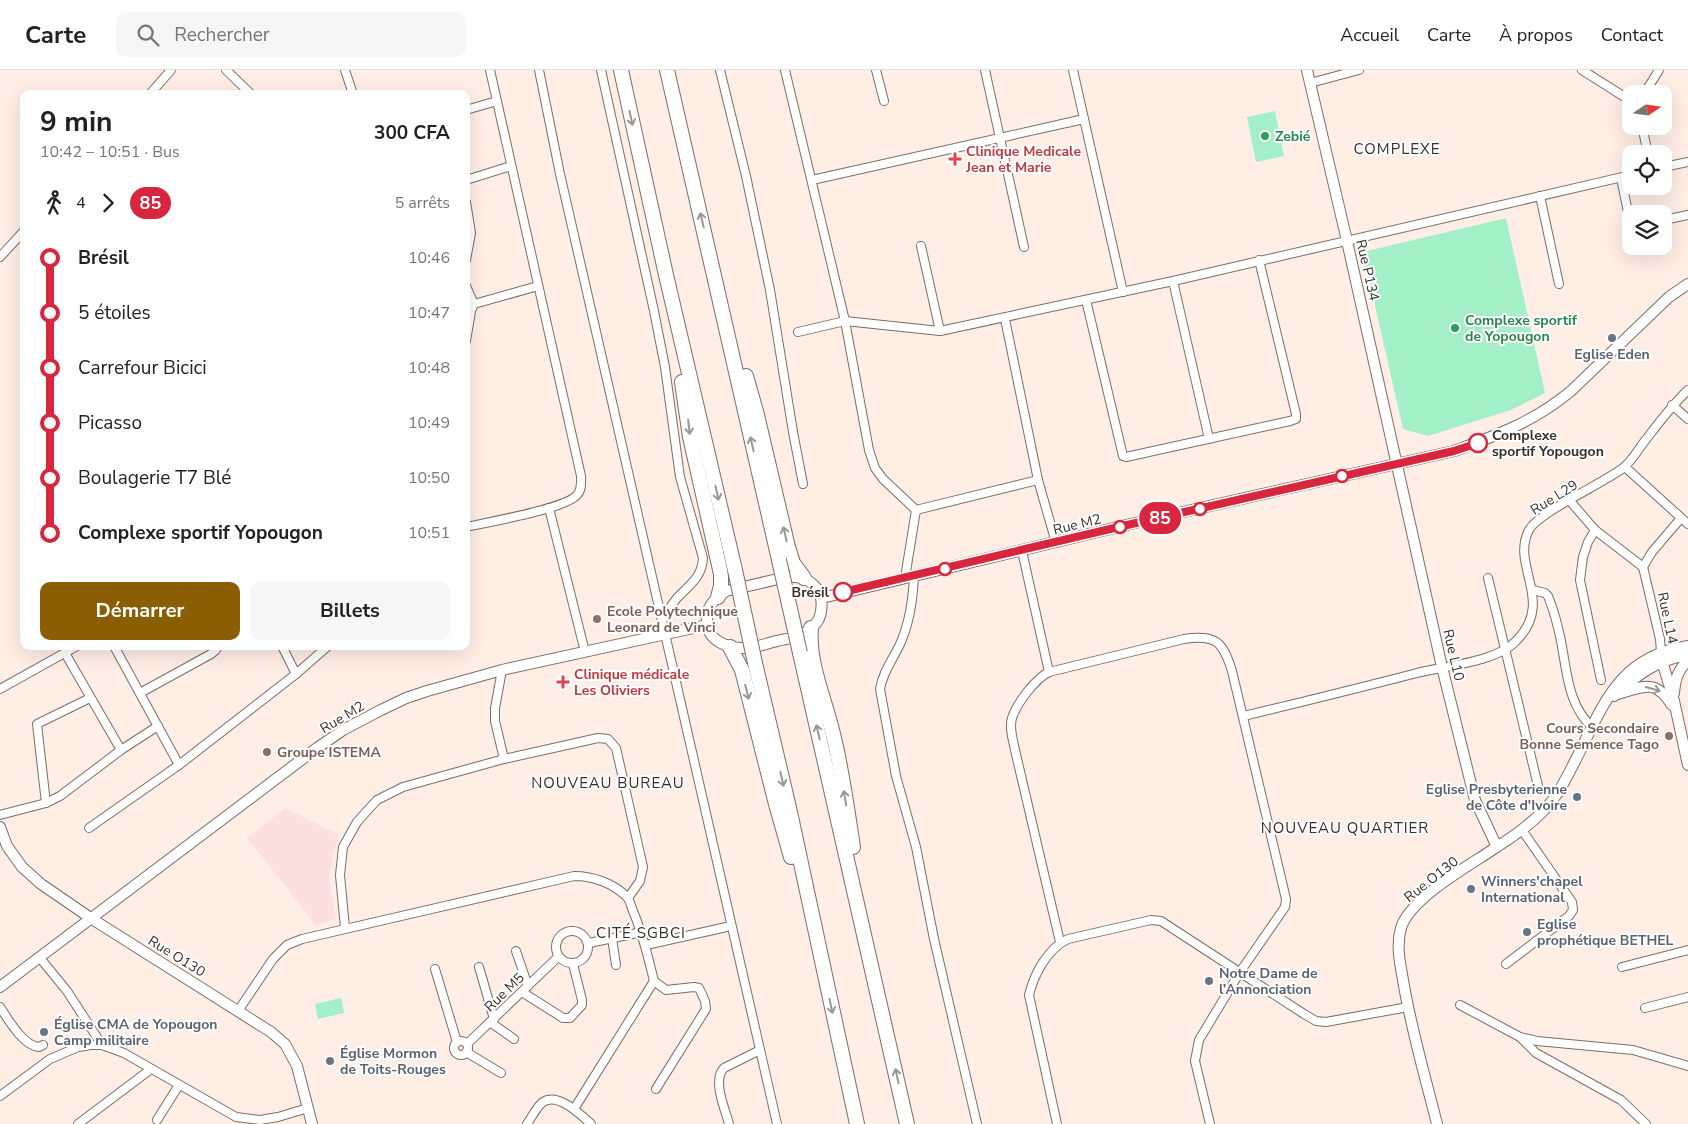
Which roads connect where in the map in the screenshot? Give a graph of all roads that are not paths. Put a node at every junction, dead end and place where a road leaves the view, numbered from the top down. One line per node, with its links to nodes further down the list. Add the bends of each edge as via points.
1 (171, 70): 20 (street)
2 (226, 70): 21 (street)
3 (346, 70): 22 (street)
4 (490, 70): 24 (street)
5 (539, 70): 84 (street)
6 (602, 70): 84 (street, via 658,330 680,477 703,558 703,567 697,578 676,598)
7 (621, 70): 46 (highway, one-way to 46)
8 (667, 70): 45 (highway, one-way to 8)
9 (720, 70): 67 (street, via 770,290)
10 (785, 70): 34 (street)
11 (876, 70): 25 (street)
12 (985, 70): 28 (street)
13 (1073, 70): 27 (street)
14 (1307, 70): 18 (street, Rue P134)
15 (1359, 70): 18 (street)
16 (1582, 70): 23 (street)
17 (1659, 70): 19 (street)
18 (1310, 83): 40 (street, Rue P134)
19 (1650, 85)
20 (154, 90)
21 (247, 90)
22 (352, 90)
23 (1622, 94)
24 (496, 101): 26 (street); 31 (street)
25 (884, 101)
26 (470, 109)
27 (1084, 119): 28 (street); 51 (street)
28 (1000, 137): 34 (street); 42 (street)
29 (1688, 162): 30 (street)
30 (1672, 165)
31 (511, 166): 33 (street); 50 (street)
32 (1621, 178): 35 (street); 36 (street)
33 (470, 179)
34 (812, 180): 57 (street)
35 (1540, 196): 40 (street); 48 (street)
36 (1627, 205)
37 (1688, 215): 38 (street)
38 (1672, 218)
39 (20, 235): 43 (street)
40 (1347, 241): 44 (street); 64 (street, Rue P134)
41 (921, 246): 58 (street)
42 (1024, 247)
43 (0, 257)
44 (1259, 260): 47 (street); 63 (street, via 1296,419)
45 (712, 268): 79 (highway, one-way to 45, via 792,563 757,415); 137 (highway, one-way to 45, bridge)
46 (666, 275): 82 (highway, one-way to 82, via 690,437 720,574); 142 (highway, one-way to 142, bridge)
47 (1173, 281): 51 (street); 63 (street)
48 (1559, 284)
49 (1688, 284): 64 (street, Rue M2, via 1669,297 1571,391 1536,416 1502,434 1454,451)
50 (538, 286): 54 (street); 69 (street, via 581,476 577,495)
51 (1123, 292): 53 (street)
52 (470, 295): 54 (street)
53 (1086, 300): 56 (street); 63 (street, via 1122,456)
54 (474, 304): 55 (street)
55 (470, 317)
56 (1005, 319): 58 (street); 66 (street)
57 (845, 321): 58 (street); 59 (street); 70 (street, via 875,468 882,479)
58 (940, 331)
59 (798, 332)
60 (1688, 390): 61 (street, Rue L29)
61 (1672, 406): 62 (street); 65 (street, Rue L29)
62 (1688, 419)
63 (1209, 439)
64 (1397, 464): 75 (street, Rue M2); 101 (street, Rue L10)
65 (1625, 467): 68 (street, Rue L29); 71 (street)
66 (1038, 480): 70 (street); 75 (street)
67 (803, 484)
68 (1570, 501): 74 (street); 81 (street, Rue L29, via 1546,514 1528,531 1524,548)
69 (549, 508): 73 (street); 96 (street)
70 (916, 510): 78 (street)
71 (1681, 518): 72 (street); 77 (street)
72 (1688, 524)
73 (470, 526)
74 (1595, 530): 77 (street); 105 (street, via 1583,557 1580,580)
75 (1056, 543): 76 (street, Rue M2)
76 (1022, 551): 78 (street, Rue M2); 103 (street)
77 (1643, 567): 99 (street, Rue L14)
78 (910, 577): 83 (street, Rue M2); 184 (street, via 912,602 909,616 880,689 896,776 916,847)
79 (804, 578): 82 (street, via 787,577 726,591); 83 (street)
80 (1488, 578): 95 (street)
81 (1533, 590): 95 (street, Rue L29, via 1530,622); 115 (street, via 1548,596 1574,702 1583,719)
82 (718, 597): 85 (street, via 709,606)
83 (822, 598): 86 (street, via 821,612)
84 (662, 622): 87 (street)
85 (707, 625): 87 (street, Rue M2); 89 (street, via 717,641)
86 (811, 628): 89 (street, via 801,635 748,648); 137 (highway, one-way to 86, via 841,771 810,645)
87 (664, 634): 96 (street, Rue M2); 130 (street)
88 (1688, 646): 99 (street, Rue O130)
89 (730, 647): 142 (highway, one-way to 142, via 742,670 776,804)
90 (70, 650): 97 (street)
91 (116, 650): 107 (street)
92 (216, 650): 107 (street)
93 (284, 650): 104 (street)
94 (323, 650): 104 (street)
95 (1506, 650): 101 (street, Rue L29, via 1481,660); 121 (street)
96 (585, 652): 102 (street, Rue M2)
97 (65, 653): 106 (street); 109 (street)
98 (1688, 655): 99 (street, Rue O130)
99 (1661, 656): 108 (street, Rue O130); 110 (street, Rue L14); 111 (street, Rue O130, via 1648,658 1629,671)
100 (1688, 660): 110 (street, via 1674,681)
101 (1442, 667): 112 (street, Rue L29); 127 (street, Rue L10, via 1475,800)
102 (502, 670): 118 (street, via 495,721); 129 (street, Rue M2, via 406,698 343,730)
103 (1049, 672): 112 (street, via 1184,639 1214,640 1226,652); 134 (street, via 1032,684 1012,718 1011,731)
104 (296, 674): 119 (street)
105 (1601, 680)
106 (0, 689)
107 (140, 692): 114 (street)
108 (1614, 695): 111 (street, Rue O130); 113 (street, one-way to 113, via 1640,687 1655,688 1666,696)
109 (90, 698): 117 (street); 122 (street, via 37,724)
110 (1674, 701): 113 (street, Rue L14)
111 (1605, 703): 115 (street, Rue O130)
112 (1244, 716): 149 (street, via 1286,899 1285,907)
113 (1678, 717): 116 (street, Rue L14)
114 (158, 726): 117 (street); 119 (street)
115 (1593, 728): 126 (street, Rue O130, via 1557,796)
116 (1686, 744): 120 (street, Rue L14)
117 (120, 750): 122 (street)
118 (504, 759): 128 (street, via 598,738 608,739 616,748 643,867 640,881); 131 (street, via 402,787 377,800 357,822 343,847 340,875)
119 (179, 765): 125 (street)
120 (1688, 765)
121 (1539, 790)
122 (46, 803): 123 (street)
123 (0, 815)
124 (0, 827): 129 (street, Rue O130, via 22,867)
125 (89, 828)
126 (1522, 830): 127 (street, Rue O130); 144 (street, via 1572,902 1573,910)
127 (1497, 847): 156 (street, Rue O130, via 1440,885 1409,912 1399,943)
128 (628, 898): 131 (street, via 599,880 574,876); 132 (street)
129 (92, 919): 141 (street, Rue M2); 158 (street, Rue O130)
130 (731, 926): 136 (street); 166 (street)
131 (345, 928): 158 (street, via 287,946 273,959)
132 (642, 932): 133 (street); 136 (street)
133 (612, 938): 135 (street); 145 (street)
134 (1060, 942): 149 (street, via 1162,920); 185 (street, via 1040,966 1029,995)
135 (589, 943): 140 (street, via 585,936 575,931 564,933 557,941); 143 (street, via 589,952 584,960)
136 (646, 945): 150 (street)
137 (869, 949): 183 (highway, one-way to 137)
138 (1688, 950): 147 (street)
139 (516, 951): 152 (street)
140 (558, 957): 143 (street); 152 (street, Rue M5)
141 (40, 958): 151 (street, Rue M2); 164 (street, via 67,991)
142 (821, 958): 176 (highway, one-way to 176)
143 (573, 964): 152 (street, via 582,1005 570,1018 563,1018)
144 (1506, 964)
145 (616, 965)
146 (479, 967): 159 (street)
147 (1622, 968)
148 (436, 969): 162 (street)
149 (1240, 972): 156 (street, via 1316,1021); 186 (street, via 1199,1040 1195,1061)
150 (654, 981): 171 (street, via 666,990 699,988 706,1006); 174 (street)
151 (0, 987)
152 (525, 989): 159 (street, Rue M5)
153 (1688, 997): 157 (street)
154 (1460, 1006): 160 (street)
155 (0, 1007): 163 (street, via 30,1044)
156 (1408, 1007): 187 (street, Rue O130)
157 (1645, 1008)
158 (238, 1011): 173 (street, Rue O130, via 285,1044 297,1066)
159 (492, 1021): 161 (street); 165 (street, Rue M5)
160 (1520, 1038): 167 (street, via 1633,1050); 188 (street, via 1536,1053 1620,1100)
161 (514, 1039)
162 (457, 1042): 165 (street, via 463,1041); 165 (street, via 455,1051 461,1054)
163 (43, 1045)
164 (102, 1045): 168 (street, via 124,1053); 172 (street, via 78,1047 50,1059)
165 (466, 1048): 169 (street)
166 (760, 1050): 181 (street, via 720,1072 718,1084); 182 (street)
167 (1688, 1066)
168 (151, 1070): 170 (street); 177 (street)
169 (501, 1073)
170 (179, 1085): 173 (street, via 236,1117 260,1120); 175 (street)
171 (656, 1089)
172 (0, 1096)
173 (308, 1108): 178 (street, Rue O130)
174 (574, 1109): 179 (street, via 556,1099 548,1100 542,1102); 180 (street)
175 (157, 1120)
176 (857, 1123)
177 (78, 1124)
178 (312, 1124)
179 (527, 1124)
180 (591, 1124)
181 (729, 1124)
182 (777, 1124)
183 (907, 1124)
184 (977, 1124)
185 (1057, 1124)
186 (1210, 1124)
187 (1437, 1124)
188 (1646, 1124)

